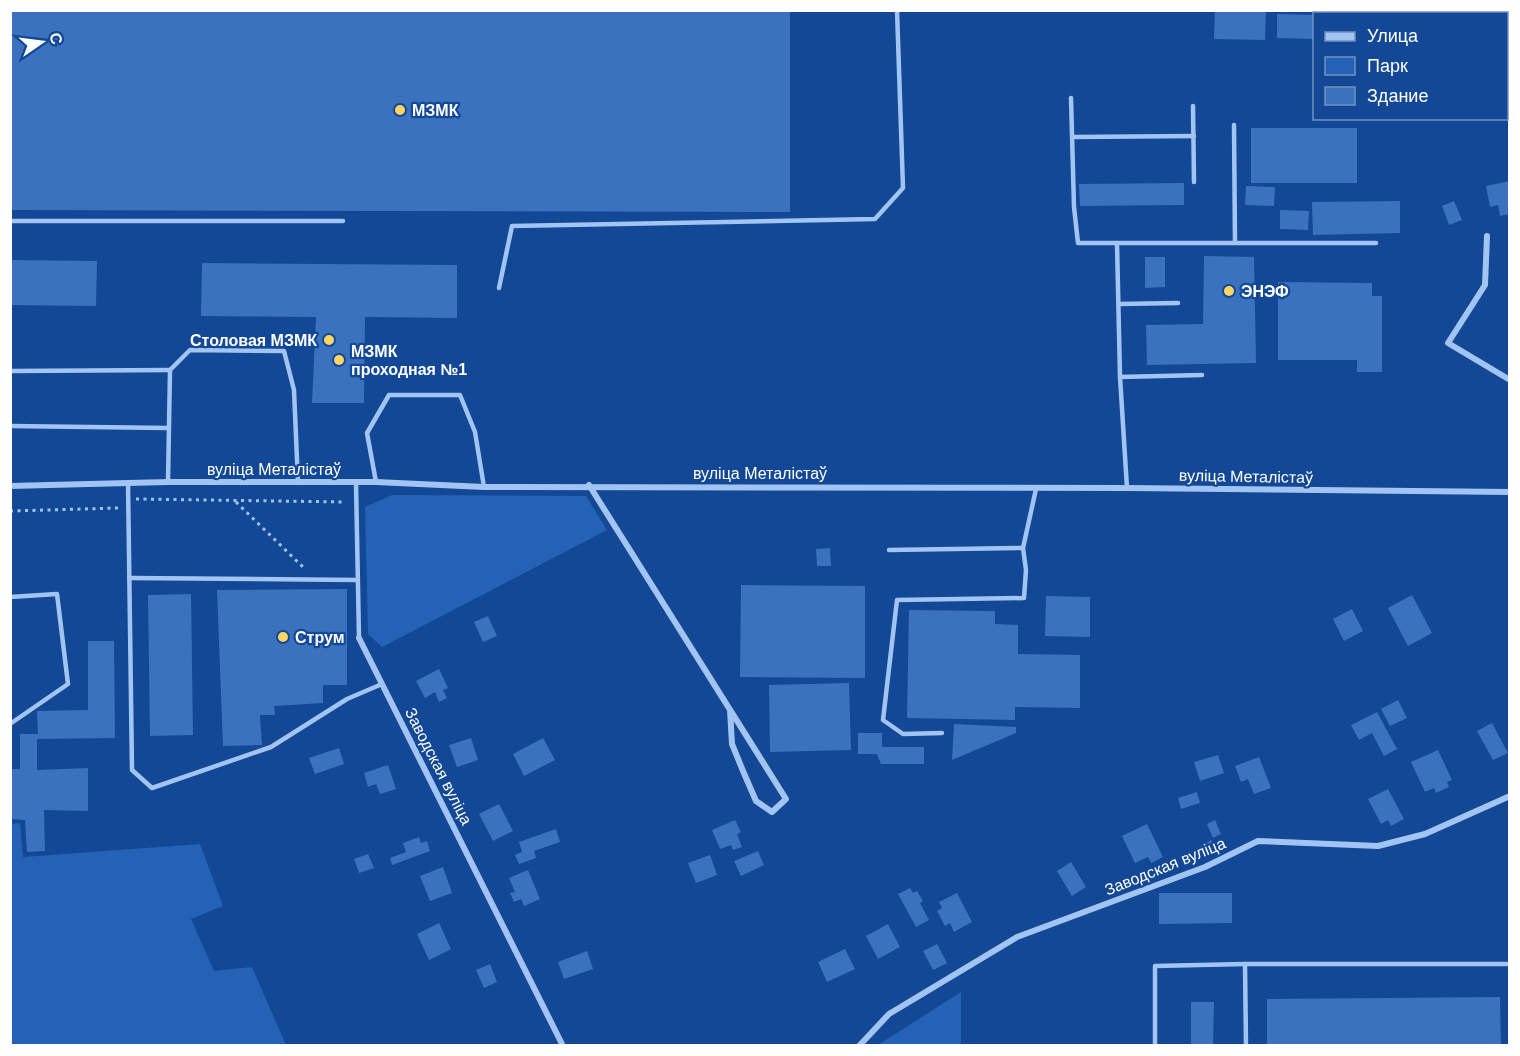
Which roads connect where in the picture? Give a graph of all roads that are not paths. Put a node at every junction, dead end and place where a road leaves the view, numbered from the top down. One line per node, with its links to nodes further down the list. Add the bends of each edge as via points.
1 (897, 10): 14 (lane, via 903,188 875,219 512,226)
2 (1071, 98): 6 (lane)
3 (1193, 106): 5 (lane)
4 (1234, 125): 12 (lane)
5 (1194, 136): 6 (lane); 7 (lane)
6 (1072, 137): 11 (lane, via 1078,243)
7 (1194, 182)
8 (10, 220): 9 (lane)
9 (343, 221)
10 (1487, 236): 21 (street, via 1485,285 1448,343)
11 (1117, 243): 12 (lane); 16 (lane)
12 (1235, 243): 13 (lane)
13 (1376, 243)
14 (499, 288)
15 (1178, 303): 16 (lane)
16 (1119, 304): 20 (lane)
17 (170, 370): 18 (lane); 23 (lane); 27 (lane, via 190,350 284,351 294,390)
18 (10, 371)
19 (1202, 375): 20 (lane)
20 (1120, 376): 32 (lane)
21 (1509, 380)
22 (10, 426): 23 (lane)
23 (168, 428): 24 (lane)
24 (168, 482): 26 (street, вуліца Металістаў); 27 (street, вуліца Металістаў)
25 (376, 482): 28 (street, вуліца Металістаў); 31 (street, вуліца Металістаў); 31 (lane, via 367,433 389,395 460,395 475,432)
26 (128, 483): 30 (street, вуліца Металістаў); 37 (lane)
27 (298, 483): 28 (street, вуліца Металістаў)
28 (356, 483): 38 (lane, Заводская вуліца)
29 (589, 485): 31 (street, вуліца Металістаў); 33 (street, вуліца Металістаў); 42 (street)
30 (10, 486)
31 (484, 487)
32 (1127, 488): 33 (street, вуліца Металістаў); 34 (street, вуліца Металістаў)
33 (1036, 489): 35 (lane)
34 (1509, 492)
35 (1023, 548): 36 (lane); 44 (lane, via 1024,598 897,600 883,720 903,734)
36 (889, 550)
37 (129, 578): 38 (lane); 41 (lane, via 132,770 152,788 271,747 347,699)
38 (358, 580): 40 (lane, Заводская вуліца)
39 (10, 597): 43 (lane, via 57,594 68,684)
40 (360, 638): 41 (street, Заводская вуліца)
41 (382, 684): 48 (street, Заводская вуліца)
42 (730, 710): 42 (street, via 732,744 743,771 756,801 772,812 786,799)
43 (10, 723)
44 (942, 733)
45 (1509, 796): 49 (street, Заводская вуліца, via 1425,834 1378,846 1258,841 1205,867 1017,937 889,1014)
46 (1245, 964): 47 (lane); 50 (lane, via 1155,966); 51 (lane)
47 (1509, 964)
48 (563, 1046)
49 (860, 1046)
50 (1155, 1046)
51 (1246, 1046)

